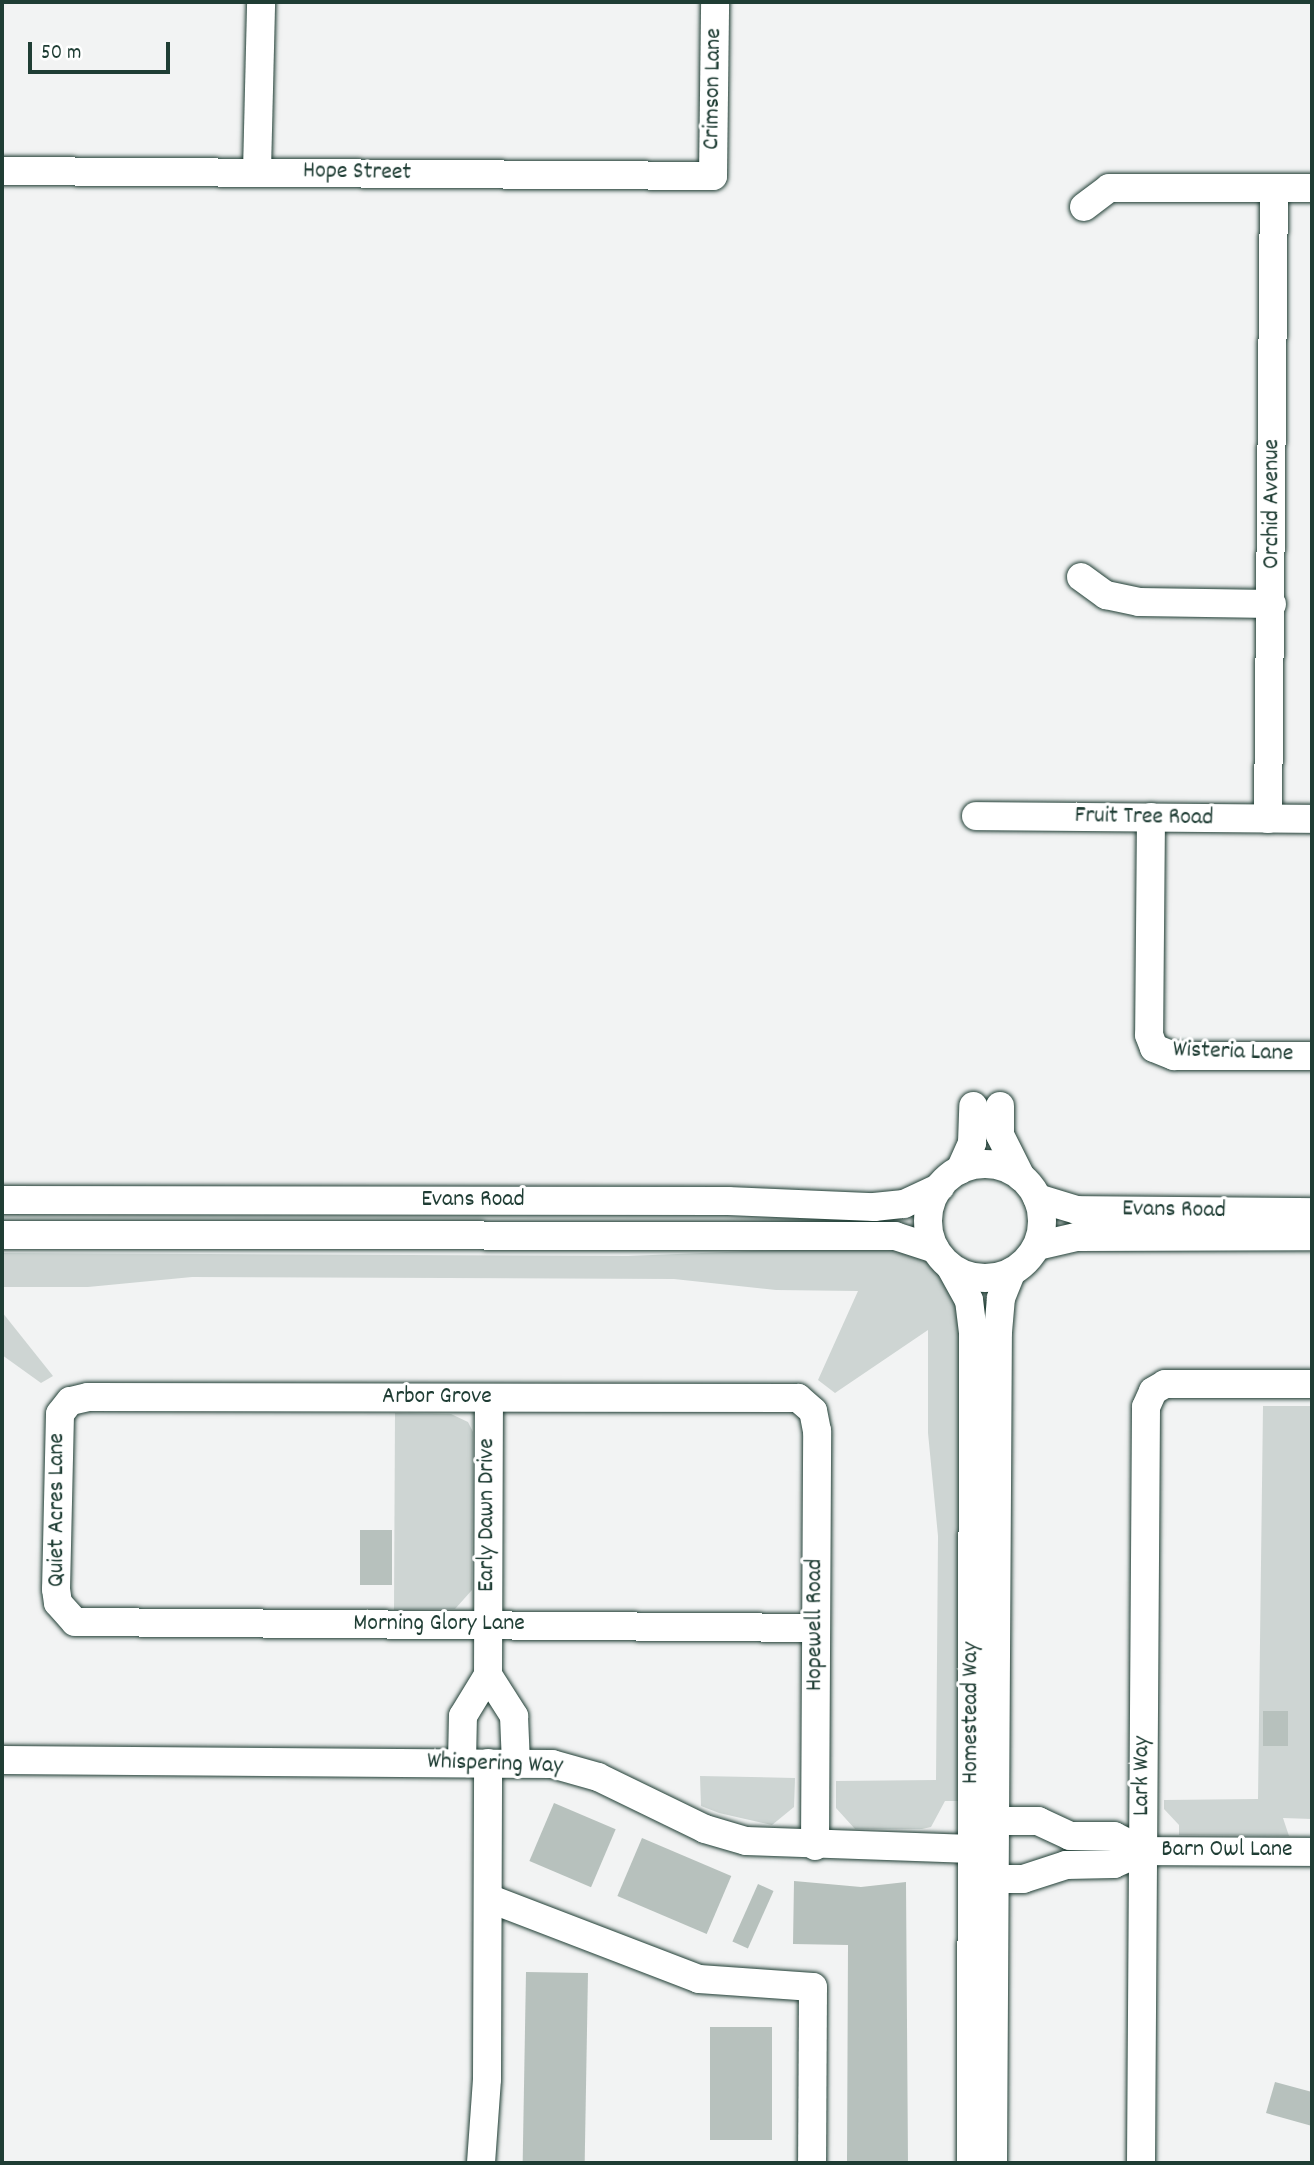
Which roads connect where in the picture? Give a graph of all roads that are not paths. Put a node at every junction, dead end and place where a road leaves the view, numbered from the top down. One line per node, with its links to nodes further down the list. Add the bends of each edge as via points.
1 (261, 2): 4 (street)
2 (715, 2): 5 (street, Crimson Lane)
3 (2, 171): 4 (street, Hope Street)
4 (257, 171): 5 (street, Hope Street)
5 (713, 176)
6 (1274, 188): 7 (street); 8 (street, via 1109,188); 10 (street, Orchid Avenue)
7 (1312, 188)
8 (1084, 207)
9 (1081, 577): 10 (street, via 1106,595 1139,602)
10 (1272, 604): 13 (street, Orchid Avenue)
11 (976, 816): 12 (street, Fruit Tree Road)
12 (1151, 817): 13 (street, Fruit Tree Road); 15 (street, Wisteria Lane, via 1149,1035 1154,1048 1174,1056)
13 (1268, 819): 14 (street, Fruit Tree Road)
14 (1312, 819)
15 (1312, 1056)
16 (950, 1178): 17 (street, via 998,1165); 17 (street, via 972,1143 986,1106); 19 (street, Evans Road, via 904,1204 874,1208 728,1201); 25 (street, via 929,1210)
17 (1029, 1187): 20 (street, Evans Road, via 1077,1210); 24 (street, via 1042,1222)
18 (2, 1199): 19 (street, Evans Road)
19 (447, 1202): 23 (street)
20 (1312, 1212)
21 (2, 1235): 23 (street, Evans Road)
22 (1312, 1236): 24 (street, Evans Road, via 1076,1237)
23 (448, 1237): 25 (street, Evans Road, via 895,1236)
24 (1037, 1246): 26 (street)
25 (943, 1258): 26 (street, via 987,1279); 41 (street, Homestead Way, via 968,1300 973,1334)
26 (1011, 1273): 38 (street, Homestead Way, via 998,1322)
27 (1312, 1384): 42 (street, Lark Way, via 1177,1383 1153,1391 1144,1421)
28 (489, 1398): 29 (street, Arbor Grove, via 88,1397); 30 (street, Arbor Grove, via 798,1398); 32 (street, Early Dawn Drive)
29 (65, 1406): 31 (street, Quiet Acres Lane, via 57,1422 56,1575)
30 (809, 1406): 33 (street, Hopewell Road, via 817,1440)
31 (65, 1614): 32 (street, Morning Glory Lane, via 81,1624)
32 (488, 1625): 33 (street, Morning Glory Lane); 34 (street, Early Dawn Drive)
33 (816, 1628): 40 (street, Hopewell Road)
34 (488, 1675): 36 (street, via 463,1716); 37 (street, via 514,1716)
35 (2, 1760): 36 (street, Whispering Way)
36 (475, 1762): 37 (street, Whispering Way); 46 (street)
37 (516, 1763): 40 (street, Whispering Way, via 573,1768 705,1829 776,1846)
38 (995, 1821): 39 (street, Barn Owl Lane, via 1038,1821); 41 (street); 45 (street, Homestead Way)
39 (1064, 1834): 42 (street, Barn Owl Lane, via 1114,1836); 44 (street)
40 (816, 1846): 41 (street, Whispering Way)
41 (972, 1849): 45 (street); 49 (street, Homestead Way)
42 (1143, 1851): 43 (street, Barn Owl Lane); 44 (street, Barn Owl Lane, via 1114,1864); 51 (street, Lark Way)
43 (1312, 1852)
44 (1064, 1866): 45 (street, Barn Owl Lane, via 1040,1877)
45 (994, 1879): 50 (street, Homestead Way)
46 (488, 1898): 47 (street); 48 (street, via 699,1979 813,1987)
47 (481, 2163)
48 (812, 2163)
49 (971, 2163)
50 (993, 2163)
51 (1141, 2163)

